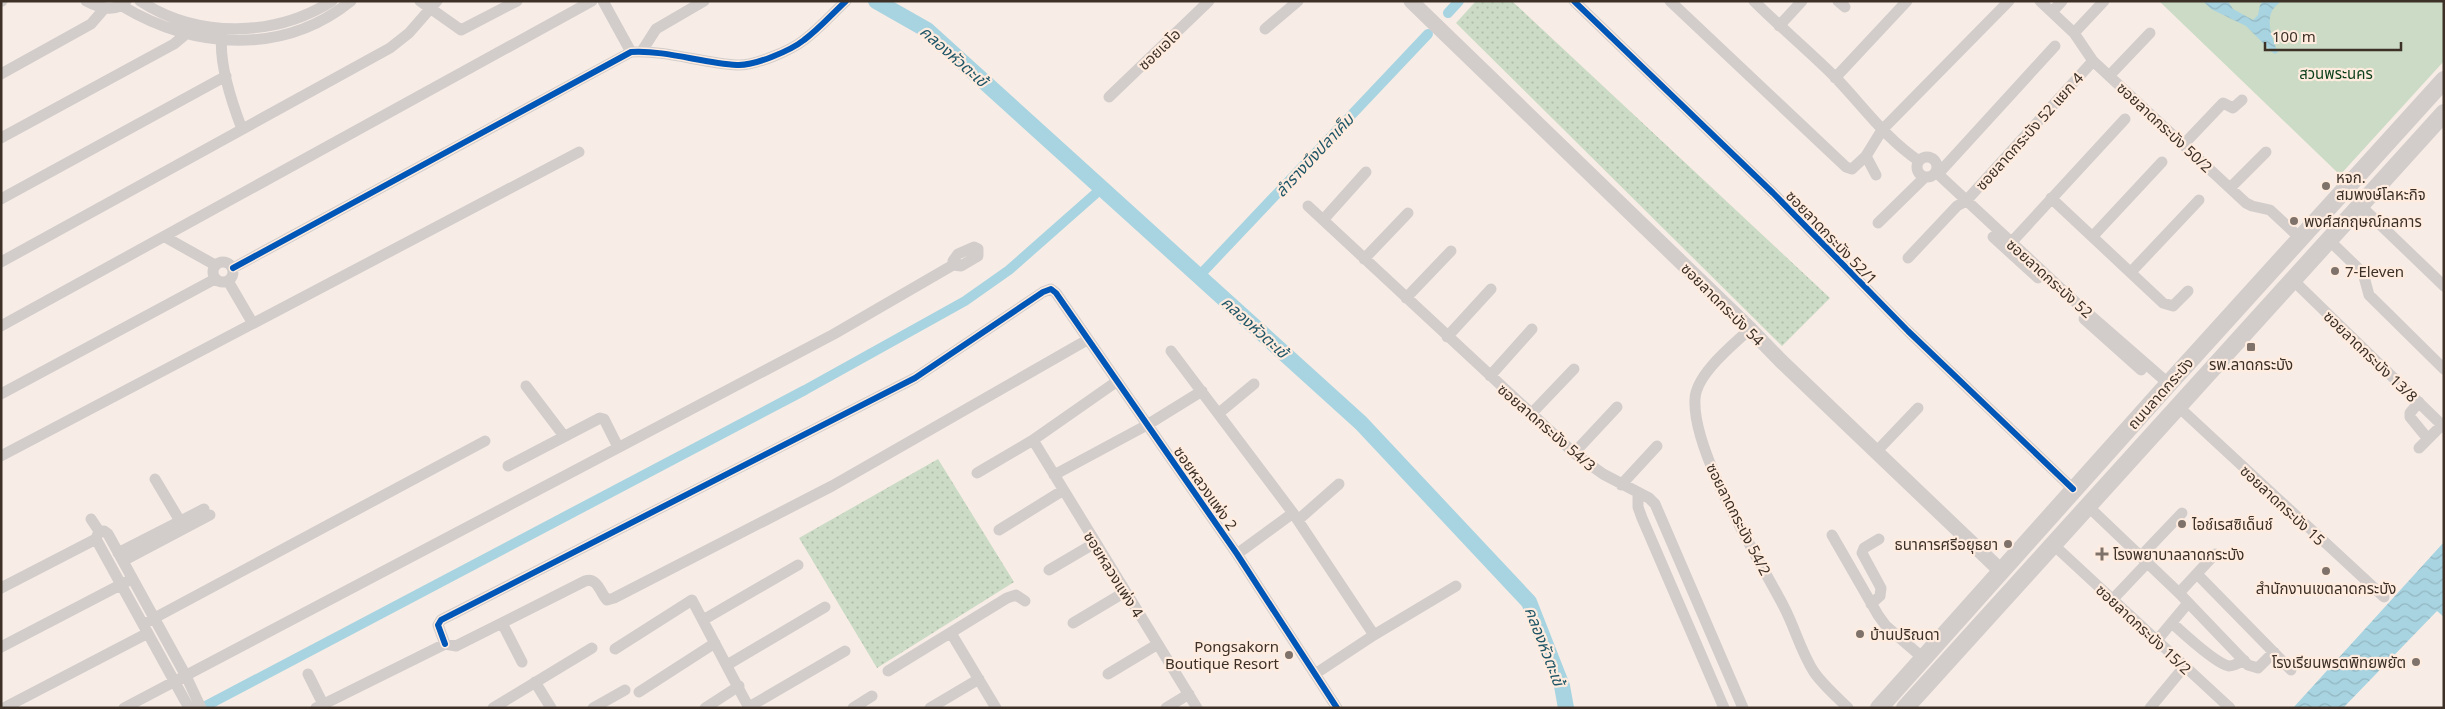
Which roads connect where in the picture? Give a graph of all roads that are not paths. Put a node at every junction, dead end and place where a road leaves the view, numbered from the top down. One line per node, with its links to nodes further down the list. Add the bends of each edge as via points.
1 (86, 1): 26 (street)
2 (140, 1): 33 (street, via 179,20)
3 (332, 1): 33 (street, via 311,14 280,25)
4 (351, 1): 33 (street, via 333,16 313,26 255,40)
5 (420, 1): 25 (street)
6 (518, 1): 25 (street, via 461,30)
7 (592, 1): 72 (street)
8 (603, 1): 36 (street)
9 (704, 1): 36 (street, via 656,29)
10 (846, 1): 36 (street, via 804,41 770,57 738,65)
11 (1209, 1): 44 (street, ซอยเอโอ)
12 (1298, 1): 29 (street)
13 (1411, 1): 34 (main road)
14 (1420, 1): 34 (main road)
15 (1574, 1): 131 (street, ซอยลาดกระบัง 52/1, via 1780,200 1908,331)
16 (1670, 1): 55 (street, via 1849,169)
17 (1754, 1): 28 (street)
18 (1802, 1): 28 (street)
19 (1907, 1): 41 (street)
20 (2009, 1): 50 (street)
21 (2040, 1): 27 (street, ซอยลาดกระบัง 50/2)
22 (2062, 1): 27 (street)
23 (2104, 1): 30 (street)
24 (124, 3): 26 (street); 32 (street, via 136,14)
25 (434, 5): 49 (street, via 409,33 390,48)
26 (104, 8): 38 (street, via 92,24)
27 (2052, 12): 30 (street, ซอยลาดกระบัง 50/2)
28 (1779, 26): 41 (street)
29 (1265, 29)
30 (2074, 32): 37 (street, ซอยลาดกระบัง 50/2)
31 (2150, 33): 40 (street)
32 (186, 34): 33 (street); 51 (street, via 174,44)
33 (222, 34): 39 (street)
34 (1447, 35): 94 (main road, ซอยลาดกระบัง 54)
35 (2055, 46): 59 (street)
36 (636, 52): 82 (street)
37 (2093, 61): 40 (street, ซอยลาดกระบัง 50/2); 65 (street, ซอยลาดกระบัง 52 แยก 4)
38 (1, 74)
39 (226, 76): 49 (street); 63 (street)
40 (2110, 76): 52 (street, ซอยลาดกระบัง 50/2)
41 (1835, 78): 50 (street)
42 (2444, 80): 73 (main road, ถนนลาดกระบัง)
43 (2444, 96): 224 (main road)
44 (1109, 97)
45 (2242, 100): 52 (street, via 2233,108 2223,104)
46 (2444, 113): 225 (main road)
47 (2126, 119): 62 (street)
48 (2444, 122): 67 (main road, ถนนลาดกระบัง)
49 (242, 129): 79 (street)
50 (1882, 130): 55 (street); 56 (street)
51 (1, 138)
52 (2184, 144): 61 (street, ซอยลาดกระบัง 50/2)
53 (579, 152): 91 (street)
54 (2266, 152): 61 (street)
55 (1866, 156): 60 (street)
56 (1919, 161): 59 (street, ซอยลาดกระบัง 52, via 1917,168); 59 (street, ซอยลาดกระบัง 52, via 1922,158 1935,160)
57 (2162, 162): 71 (street)
58 (1366, 172): 69 (street)
59 (1932, 174): 65 (street, ซอยลาดกระบัง 52); 70 (street)
60 (1876, 175)
61 (2230, 188): 73 (street, ซอยลาดกระบัง 50/2, via 2248,205 2270,210)
62 (2051, 198): 71 (street); 75 (street)
63 (1, 199)
64 (2200, 200): 83 (street)
65 (1963, 203): 75 (street, ซอยลาดกระบัง 52); 77 (street, ซอยลาดกระบัง 52 แยก 4)
66 (1308, 206): 69 (street, ซอยลาดกระบัง 54/3)
67 (2365, 210): 74 (main road, ถนนลาดกระบัง); 87 (street)
68 (1408, 213): 78 (street)
69 (1323, 220): 78 (street, ซอยลาดกระบัง 54/3)
70 (1878, 223)
71 (2093, 236): 83 (street)
72 (165, 237): 80 (street); 92 (street)
73 (2300, 238): 104 (main road, ถนนลาดกระบัง)
74 (2334, 244): 86 (main road, ถนนลาดกระบัง); 99 (street, via 2363,273 2369,295)
75 (2009, 246): 104 (street, ซอยลาดกระบัง 52)
76 (1451, 250): 90 (street)
77 (1908, 258)
78 (1364, 259): 90 (street, ซอยลาดกระบัง 54/3)
79 (1, 262)
80 (215, 265): 82 (street, via 224,261); 84 (street, via 212,272)
81 (953, 265): 120 (street, via 834,334)
82 (233, 268): 85 (street, via 233,275)
83 (2131, 272): 89 (street, via 2168,306 2176,304)
84 (215, 279): 85 (street); 106 (street)
85 (228, 280): 91 (street)
86 (2298, 285): 107 (street, ซอยลาดกระบัง 13/8); 110 (main road, ถนนลาดกระบัง)
87 (2444, 286)
88 (1491, 289): 95 (street)
89 (2188, 291)
90 (1406, 298): 95 (street, ซอยลาดกระบัง 54/3)
91 (252, 322): 124 (street)
92 (1, 326)
93 (1532, 329): 100 (street)
94 (1750, 329): 122 (main road, ซอยลาดกระบัง 54); 222 (street, ซอยลาดกระบัง 54/2, via 1711,367 1696,390 1696,414 1704,445 1715,475 1785,608 1813,671)
95 (1447, 336): 100 (street, ซอยลาดกระบัง 54/3)
96 (1087, 340): 101 (street, ซอยหลวงแพ่ง 2); 168 (street, via 832,486 614,598 607,600 590,579); 176 (street, ซอยหลวงแพ่ง 2, via 1056,293 1047,290 915,378 441,620 438,625)
97 (1171, 351): 105 (street)
98 (1574, 369): 112 (street)
99 (2444, 369)
100 (1490, 376): 112 (street, ซอยลาดกระบัง 54/3)
101 (1116, 382): 113 (street, ซอยหลวงแพ่ง 2); 117 (street)
102 (1254, 384): 111 (street)
103 (526, 386): 115 (street)
104 (2166, 386): 131 (main road, ถนนลาดกระบัง)
105 (1202, 391): 111 (street); 113 (street)
106 (1, 394)
107 (2419, 402): 114 (street, ซอยลาดกระบัง 13/8); 116 (street, via 2410,417)
108 (1617, 407): 123 (street)
109 (1918, 408): 122 (street)
110 (2183, 411): 134 (main road, ถนนลาดกระบัง); 160 (street, ซอยลาดกระบัง 15)
111 (1219, 414): 136 (street)
112 (1531, 414): 123 (street, ซอยลาดกระบัง 54/3)
113 (1146, 425): 127 (street); 145 (street, ซอยหลวงแพ่ง 2)
114 (2443, 426): 116 (street)
115 (564, 436): 120 (street, via 602,418); 125 (street)
116 (2428, 439): 121 (street)
117 (1032, 440): 126 (street); 127 (street, ซอยหลวงแพ่ง 4)
118 (485, 441): 166 (street)
119 (1657, 446): 130 (street)
120 (618, 447): 193 (street)
121 (2419, 448)
122 (1876, 452): 151 (main road, ซอยลาดกระบัง 54)
123 (1574, 453): 130 (street, ซอยลาดกระบัง 54/3)
124 (1, 456)
125 (508, 466)
126 (977, 473)
127 (1054, 475): 132 (street, ซอยหลวงแพ่ง 4)
128 (155, 479): 138 (street)
129 (1340, 484): 136 (street)
130 (1621, 485): 133 (street, ซอยลาดกระบัง 54/3)
131 (2074, 489): 151 (main road, ถนนลาดกระบัง)
132 (1062, 491): 139 (street); 143 (street, ซอยหลวงแพ่ง 4)
133 (1638, 492): 220 (street, via 1642,518); 221 (street, ซอยลาดกระบัง 54/3, via 1658,508)
134 (2093, 511): 144 (main road, ถนนลาดกระบัง); 148 (street)
135 (2182, 512): 148 (street)
136 (1295, 516): 145 (street); 173 (street)
137 (91, 519): 140 (street)
138 (180, 520): 147 (street); 147 (street, via 207,512)
139 (999, 530)
140 (98, 535): 147 (street, via 106,532); 154 (street); 156 (street)
141 (1832, 535): 164 (street)
142 (1879, 539): 164 (street, via 1862,550 1881,588 1880,596)
143 (1095, 543): 150 (street); 158 (street, ซอยหลวงแพ่ง 4)
144 (2058, 549): 157 (main road, ถนนลาดกระบัง); 161 (street, ซอยลาดกระบัง 15/2)
145 (1237, 554): 192 (street, ซอยหลวงแพ่ง 2)
146 (2216, 554): 152 (street)
147 (120, 557): 153 (street)
148 (2144, 559): 159 (street); 161 (street)
149 (798, 565): 167 (street)
150 (1049, 570)
151 (2001, 571): 157 (main road); 183 (main road, ถนนลาดกระบัง)
152 (2197, 574): 159 (street); 182 (street)
153 (132, 579): 154 (street); 166 (street)
154 (121, 585): 171 (street); 178 (street)
155 (1456, 586): 173 (street)
156 (1, 588)
157 (2021, 589): 226 (main road, ถนนลาดกระบัง)
158 (1125, 592): 169 (street); 177 (street, ซอยหลวงแพ่ง 4)
159 (2179, 593): 163 (street)
160 (2384, 597)
161 (2113, 599): 174 (street, ซอยลาดกระบัง 15/2)
162 (1025, 601): 172 (street, via 1020,596 1013,596)
163 (2188, 603): 170 (street); 184 (street)
164 (1871, 604): 183 (street, via 1886,626)
165 (825, 607): 186 (street)
166 (154, 618): 171 (street); 193 (street)
167 (703, 620): 175 (street); 180 (street, via 692,600)
168 (502, 623): 176 (street, via 456,646); 185 (street)
169 (1074, 623)
170 (2172, 623): 174 (street); 184 (street, via 2203,650 2227,665)
171 (146, 628): 195 (street); 205 (street)
172 (951, 633): 189 (street); 194 (street)
173 (1374, 635): 192 (street)
174 (2158, 639): 187 (street, ซอยลาดกระบัง 15/2)
175 (715, 643): 186 (street); 199 (street)
176 (445, 644): 203 (street)
177 (1158, 644): 191 (street); 201 (street, ซอยหลวงแพ่ง 4)
178 (1, 647)
179 (592, 648): 196 (street)
180 (615, 649)
181 (845, 650): 213 (street)
182 (2274, 652): 184 (street, via 2255,669); 188 (street)
183 (1923, 658): 223 (main road, ถนนลาดกระบัง)
184 (2244, 660)
185 (522, 662)
186 (727, 665): 197 (street)
187 (2184, 667): 204 (street, ซอยลาดกระบัง 15/2); 227 (street)
188 (2291, 670)
189 (888, 671)
190 (308, 674): 203 (street)
191 (1108, 674)
192 (1315, 674): 219 (street, ซอยหลวงแพ่ง 2)
193 (186, 676): 195 (street); 200 (street)
194 (978, 678): 215 (street); 216 (street)
195 (175, 681): 200 (street); 206 (street)
196 (535, 682): 209 (street); 210 (street)
197 (739, 686): 212 (street); 213 (street)
198 (625, 690): 211 (street)
199 (639, 692)
200 (188, 693): 207 (street); 208 (street)
201 (1189, 694): 217 (street); 218 (street, ซอยหลวงแพ่ง 4)
202 (872, 696): 214 (street)
203 (319, 706)
204 (2228, 707)
205 (4, 708)
206 (124, 708)
207 (189, 708)
208 (200, 708)
209 (493, 708)
210 (551, 708)
211 (593, 708)
212 (705, 708)
213 (749, 708)
214 (853, 708)
215 (930, 708)
216 (996, 708)
217 (1166, 708)
218 (1197, 708)
219 (1337, 708)
220 (1724, 708)
221 (1743, 708)
222 (1848, 708)
223 (1879, 708)
224 (1891, 708)
225 (1905, 708)
226 (1914, 708)
227 (2150, 708)

